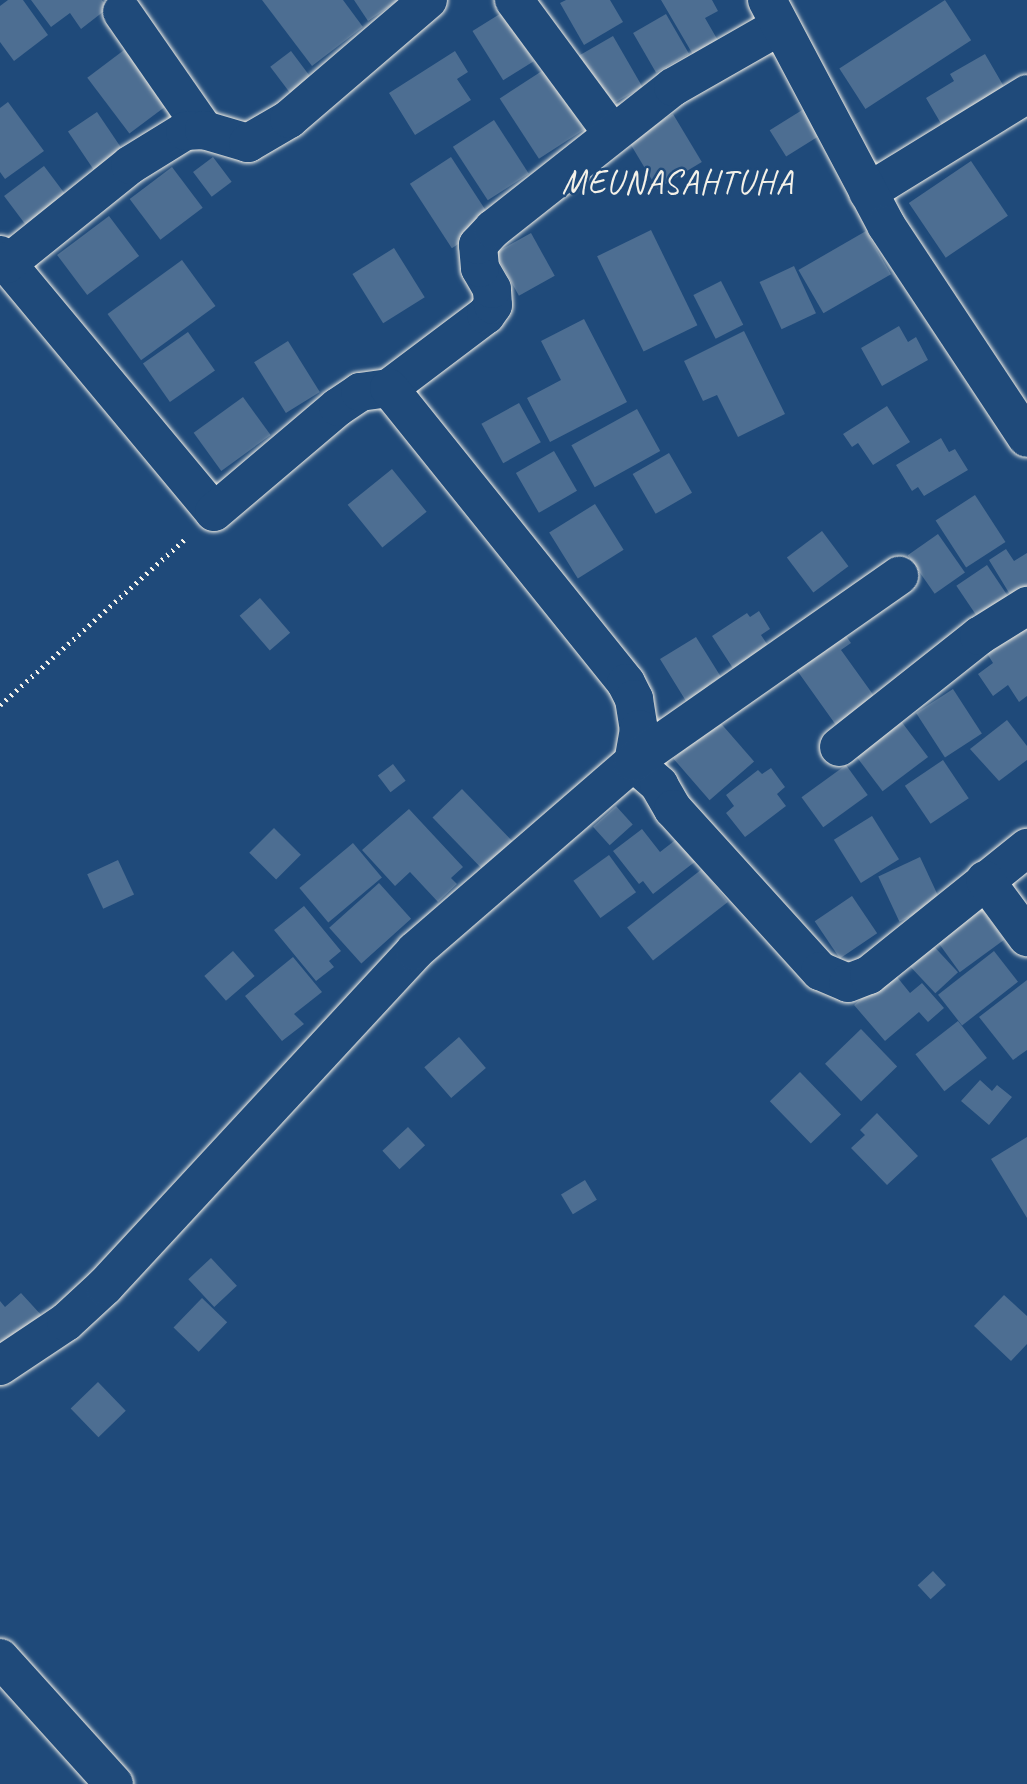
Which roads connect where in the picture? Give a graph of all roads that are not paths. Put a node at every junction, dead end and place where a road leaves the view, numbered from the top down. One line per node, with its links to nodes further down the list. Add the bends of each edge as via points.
1 (428, 0): 6 (street, via 279,125 248,142)
2 (514, 0): 7 (street)
3 (122, 12): 6 (street)
4 (773, 13): 7 (street); 8 (street)
5 (1027, 94): 8 (street)
6 (204, 130): 9 (street, via 185,131 130,165)
7 (612, 133): 10 (street, via 478,245 480,268 492,289 493,305)
8 (868, 192): 11 (street)
9 (4, 259): 10 (street, via 214,512 360,391)
10 (389, 388): 15 (street, via 626,683 639,729)
11 (1027, 438)
12 (899, 576): 15 (street)
13 (1027, 606): 14 (street, via 979,636)
14 (839, 747)
15 (633, 762): 17 (street, via 659,785 673,809 820,971 833,979 848,983 869,975); 19 (street, via 415,951 106,1286 66,1322)
16 (1027, 848): 17 (street)
17 (985, 880): 18 (street)
18 (1027, 937)
19 (0, 1366)
20 (0, 1658): 21 (street)
21 (114, 1784)

